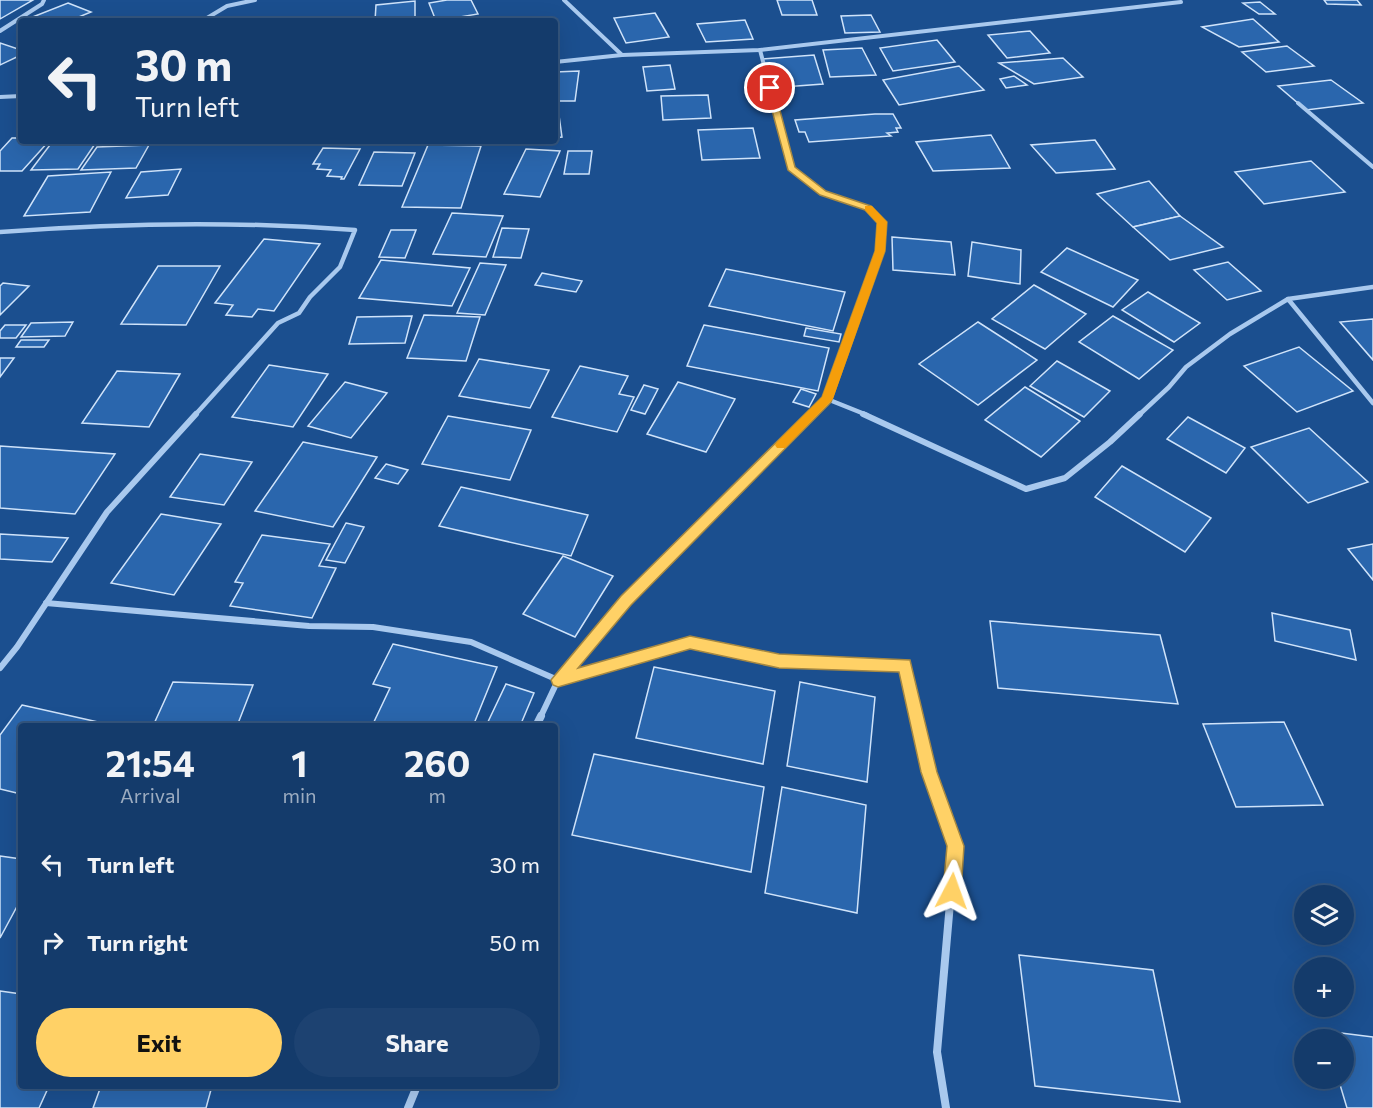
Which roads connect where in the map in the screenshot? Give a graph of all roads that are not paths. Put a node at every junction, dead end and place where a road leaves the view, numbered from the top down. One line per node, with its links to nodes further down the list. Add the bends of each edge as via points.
1 (44, 0): 5 (street)
2 (255, 0): 6 (street, via 218,9)
3 (564, 0): 10 (street)
4 (1181, 2): 9 (street)
5 (20, 18)
6 (206, 18)
7 (18, 19): 8 (street)
8 (0, 31)
9 (760, 50): 10 (street); 19 (street, via 791,168 823,193 868,208 882,222 880,251)
10 (622, 55): 11 (street)
11 (558, 62)
12 (18, 96): 13 (street)
13 (0, 97)
14 (1298, 104): 15 (street)
15 (1373, 167)
16 (0, 232): 21 (street, via 211,225 355,230 340,267 299,313 278,323 107,512)
17 (1373, 286): 18 (street)
18 (1288, 299): 19 (street, via 1230,334 1186,367 1118,434 1065,478 1026,489); 20 (street)
19 (827, 399): 23 (street, via 626,600)
20 (1373, 403)
21 (46, 603): 22 (street); 23 (street, via 309,626 373,627 471,642)
22 (0, 668)
23 (558, 680): 24 (street); 27 (street, via 690,643 779,661 905,665 929,772 955,846 937,1052)
24 (537, 723)
25 (416, 1089): 26 (street)
26 (408, 1108)
27 (946, 1108)

